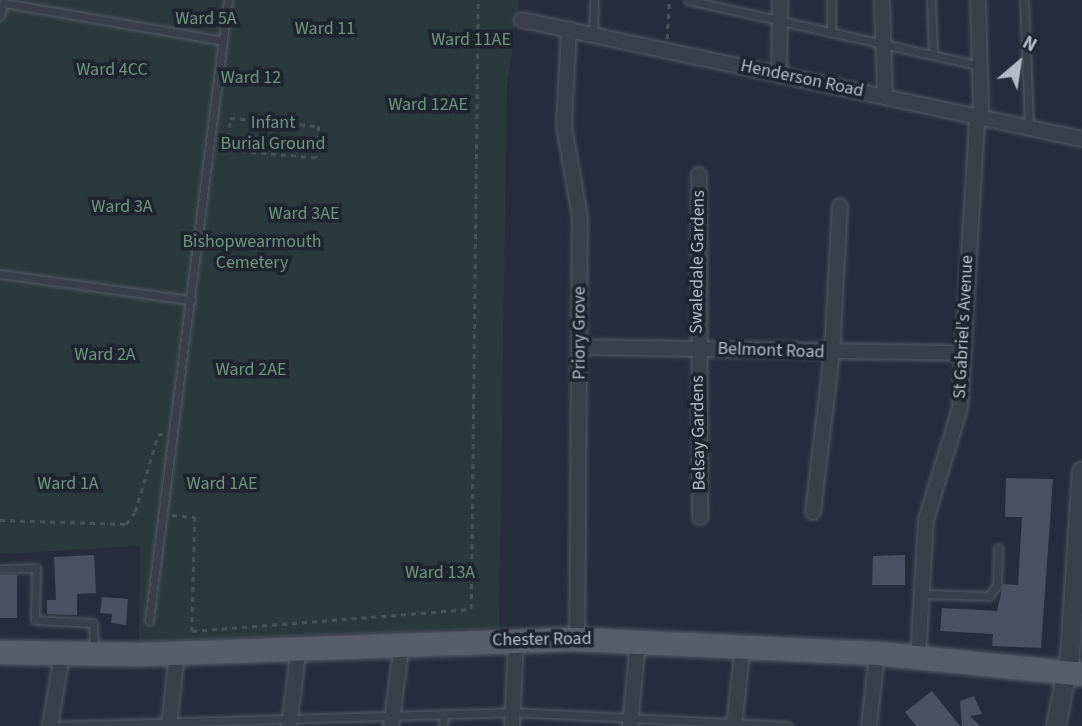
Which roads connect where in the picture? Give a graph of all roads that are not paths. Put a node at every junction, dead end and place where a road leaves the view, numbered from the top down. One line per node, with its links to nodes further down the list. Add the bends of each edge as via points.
1 (228, 0): 18 (lane)
2 (594, 0): 17 (lane)
3 (688, 0): 11 (lane)
4 (780, 0): 14 (street)
5 (831, 0): 16 (lane)
6 (882, 0): 19 (street)
7 (931, 0): 20 (lane)
8 (978, 0): 21 (street, St Gabriel's Avenue)
9 (1024, 0): 25 (lane)
10 (4, 1): 12 (lane); 18 (lane)
11 (720, 3): 14 (lane)
12 (0, 16)
13 (522, 20): 15 (street, Henderson Road)
14 (780, 20): 16 (lane); 22 (street)
15 (569, 29): 17 (street, Henderson Road); 31 (street, Priory Grove, via 563,103 580,217)
16 (831, 29): 19 (lane)
17 (593, 33): 22 (street, Henderson Road)
18 (223, 41): 30 (lane)
19 (883, 41): 20 (lane); 23 (street)
20 (933, 53): 21 (lane)
21 (981, 66): 24 (street, St Gabriel's Avenue)
22 (779, 75): 23 (street, Henderson Road)
23 (885, 97): 24 (street, Henderson Road)
24 (977, 118): 25 (street, Henderson Road); 34 (street, St Gabriel's Avenue)
25 (1029, 127): 26 (street, Henderson Road)
26 (1082, 138)
27 (699, 175): 32 (street, Swaledale Gardens)
28 (840, 206): 33 (street)
29 (0, 274): 30 (lane)
30 (191, 300): 41 (lane)
31 (580, 347): 32 (street, Belmont Road); 42 (street, Priory Grove)
32 (697, 348): 33 (street, Belmont Road); 37 (street, Belsay Gardens)
33 (832, 353): 34 (street, Belmont Road); 36 (street)
34 (963, 353): 40 (street, St Gabriel's Avenue, via 960,408 926,520)
35 (1082, 471): 54 (street)
36 (813, 512)
37 (700, 517)
38 (998, 548): 40 (lane, via 997,585 989,596)
39 (0, 569): 52 (lane, via 36,569 35,620 93,623)
40 (921, 594): 53 (street, St Gabriel's Avenue)
41 (149, 621)
42 (577, 639): 43 (main road, Chester Road); 44 (main road, Chester Road)
43 (516, 640): 45 (main road, Chester Road); 57 (street)
44 (638, 641): 46 (main road, Chester Road); 59 (street)
45 (402, 642): 47 (main road, Chester Road); 58 (street)
46 (743, 646): 50 (main road, Chester Road); 65 (street)
47 (299, 647): 49 (main road, Chester Road); 60 (street)
48 (0, 652): 51 (main road, Chester Road)
49 (177, 653): 52 (main road, Chester Road); 64 (street)
50 (877, 653): 53 (main road, Chester Road); 71 (street)
51 (62, 654): 52 (main road, Chester Road); 68 (street)
52 (94, 655)
53 (918, 657): 54 (main road, Chester Road)
54 (1075, 674): 72 (street)
55 (444, 715): 57 (lane); 58 (lane); 69 (lane)
56 (573, 717): 57 (lane); 59 (lane); 70 (lane)
57 (512, 719)
58 (392, 721): 61 (lane)
59 (630, 721): 62 (lane)
60 (290, 722): 61 (lane); 63 (lane)
61 (342, 722)
62 (680, 722): 65 (lane)
63 (236, 723): 64 (lane)
64 (169, 724): 66 (lane)
65 (735, 724): 67 (lane)
66 (101, 725): 68 (lane)
67 (788, 725)
68 (49, 726)
69 (443, 726)
70 (573, 726)
71 (869, 726)
72 (1056, 726)

